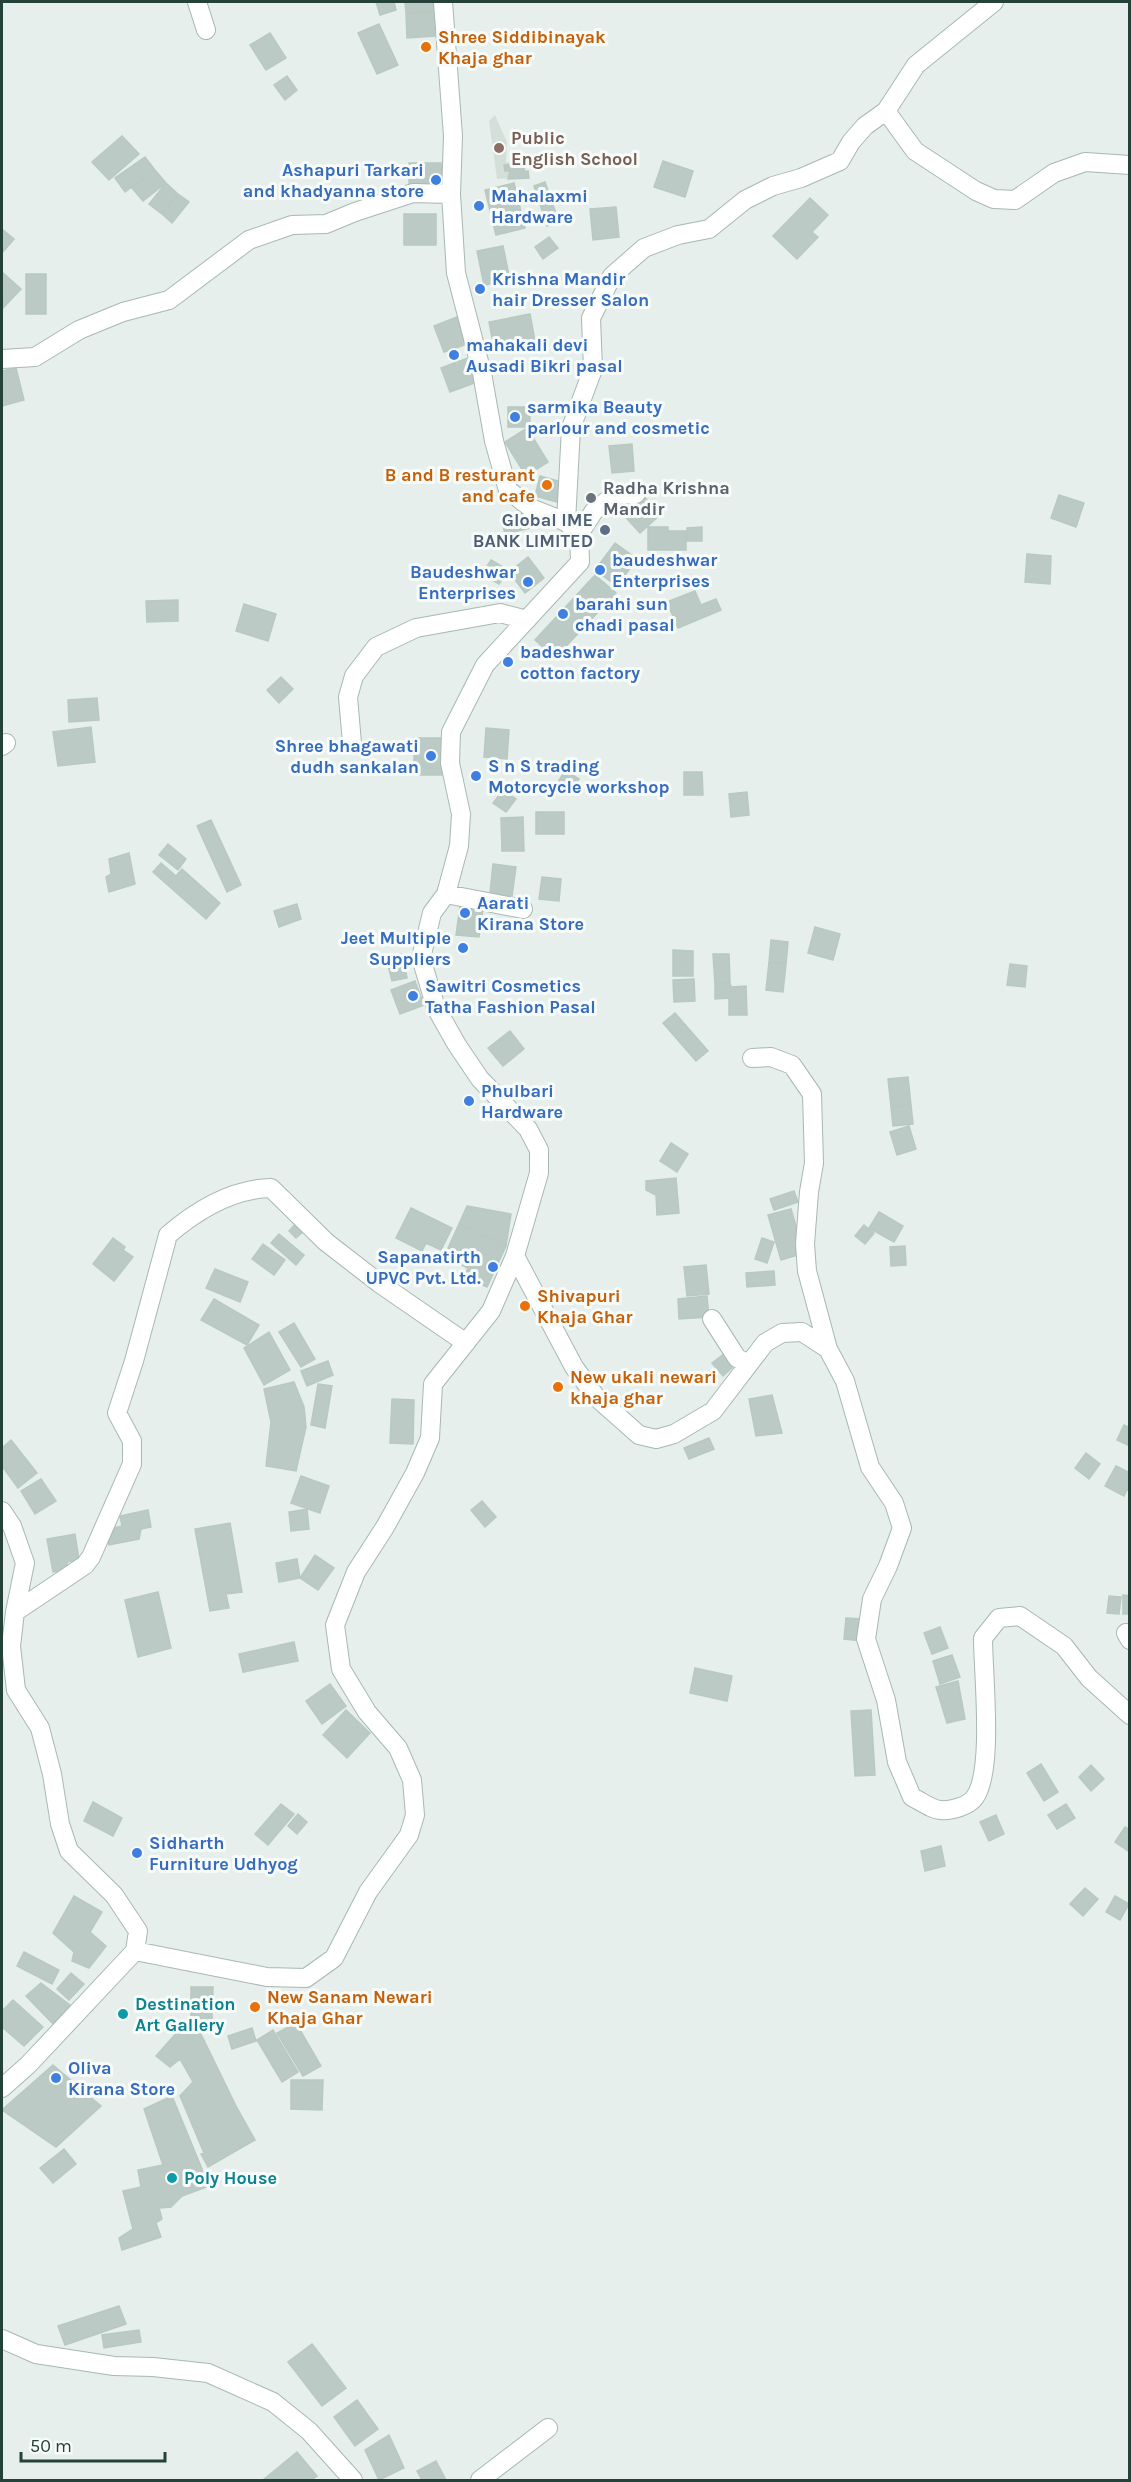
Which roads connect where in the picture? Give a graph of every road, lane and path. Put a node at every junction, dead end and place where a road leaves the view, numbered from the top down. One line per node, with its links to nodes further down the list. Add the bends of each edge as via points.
1 (197, 2): 4 (street)
2 (443, 2): 7 (street, via 453,136)
3 (994, 2): 5 (street, via 916,65)
4 (206, 30)
5 (886, 111): 6 (street, via 915,151 994,199 1015,200 1054,173 1085,162); 10 (street, via 865,126 840,161 745,200 709,228 644,248 612,276 591,318 593,369 571,428)
6 (1130, 165)
7 (452, 194): 8 (street, via 413,193 326,224 292,225 249,240 169,300 123,312 79,330 35,357); 10 (street, via 456,273 508,490 531,508)
8 (2, 359)
9 (636, 494): 10 (street, via 614,495)
10 (573, 528): 11 (street, via 580,562)
11 (527, 620): 12 (street, via 500,614 416,628 376,647 354,676 348,697); 13 (street, via 485,665 451,732 450,763 462,814 459,846)
12 (352, 743)
13 (446, 894): 14 (street); 16 (street, via 432,913 421,958 436,1008 480,1079 528,1129 539,1150 539,1173)
14 (523, 909)
15 (752, 1058): 19 (street, via 771,1057 792,1065 812,1094 813,1163 805,1244 807,1271)
16 (515, 1256): 18 (street, via 491,1311); 20 (street, via 574,1367 596,1397 639,1435 656,1439 674,1434 712,1411)
17 (712, 1319): 20 (street, via 737,1358)
18 (466, 1343): 22 (street, via 326,1242 271,1188 252,1189 216,1202 184,1221 168,1235 117,1413 132,1441 132,1464 91,1557); 24 (street, via 433,1384 430,1438 415,1473 356,1572 334,1624 341,1669 367,1712 398,1748 412,1780 415,1815 409,1835 368,1892 334,1959 306,1978 267,1977)
19 (828, 1349): 20 (street, via 802,1332 782,1333 765,1343); 23 (street, via 845,1381 870,1467 894,1503 902,1528 872,1599 866,1639 886,1700 897,1762 912,1797 940,1810 957,1808 974,1798 987,1750 983,1638 999,1618 1020,1616 1064,1646 1089,1678)
20 (748, 1364)
21 (2, 1511): 22 (street, via 12,1526 25,1563)
22 (15, 1612): 24 (street, via 11,1646 16,1690 40,1728 69,1851 114,1895 138,1931)
23 (1130, 1715)
24 (135, 1952): 25 (street)
25 (2, 2088)
26 (2, 2339): 28 (street, via 36,2354 114,2366 208,2373 273,2402 309,2431)
27 (549, 2428): 29 (street)
28 (353, 2481)
29 (480, 2481)

